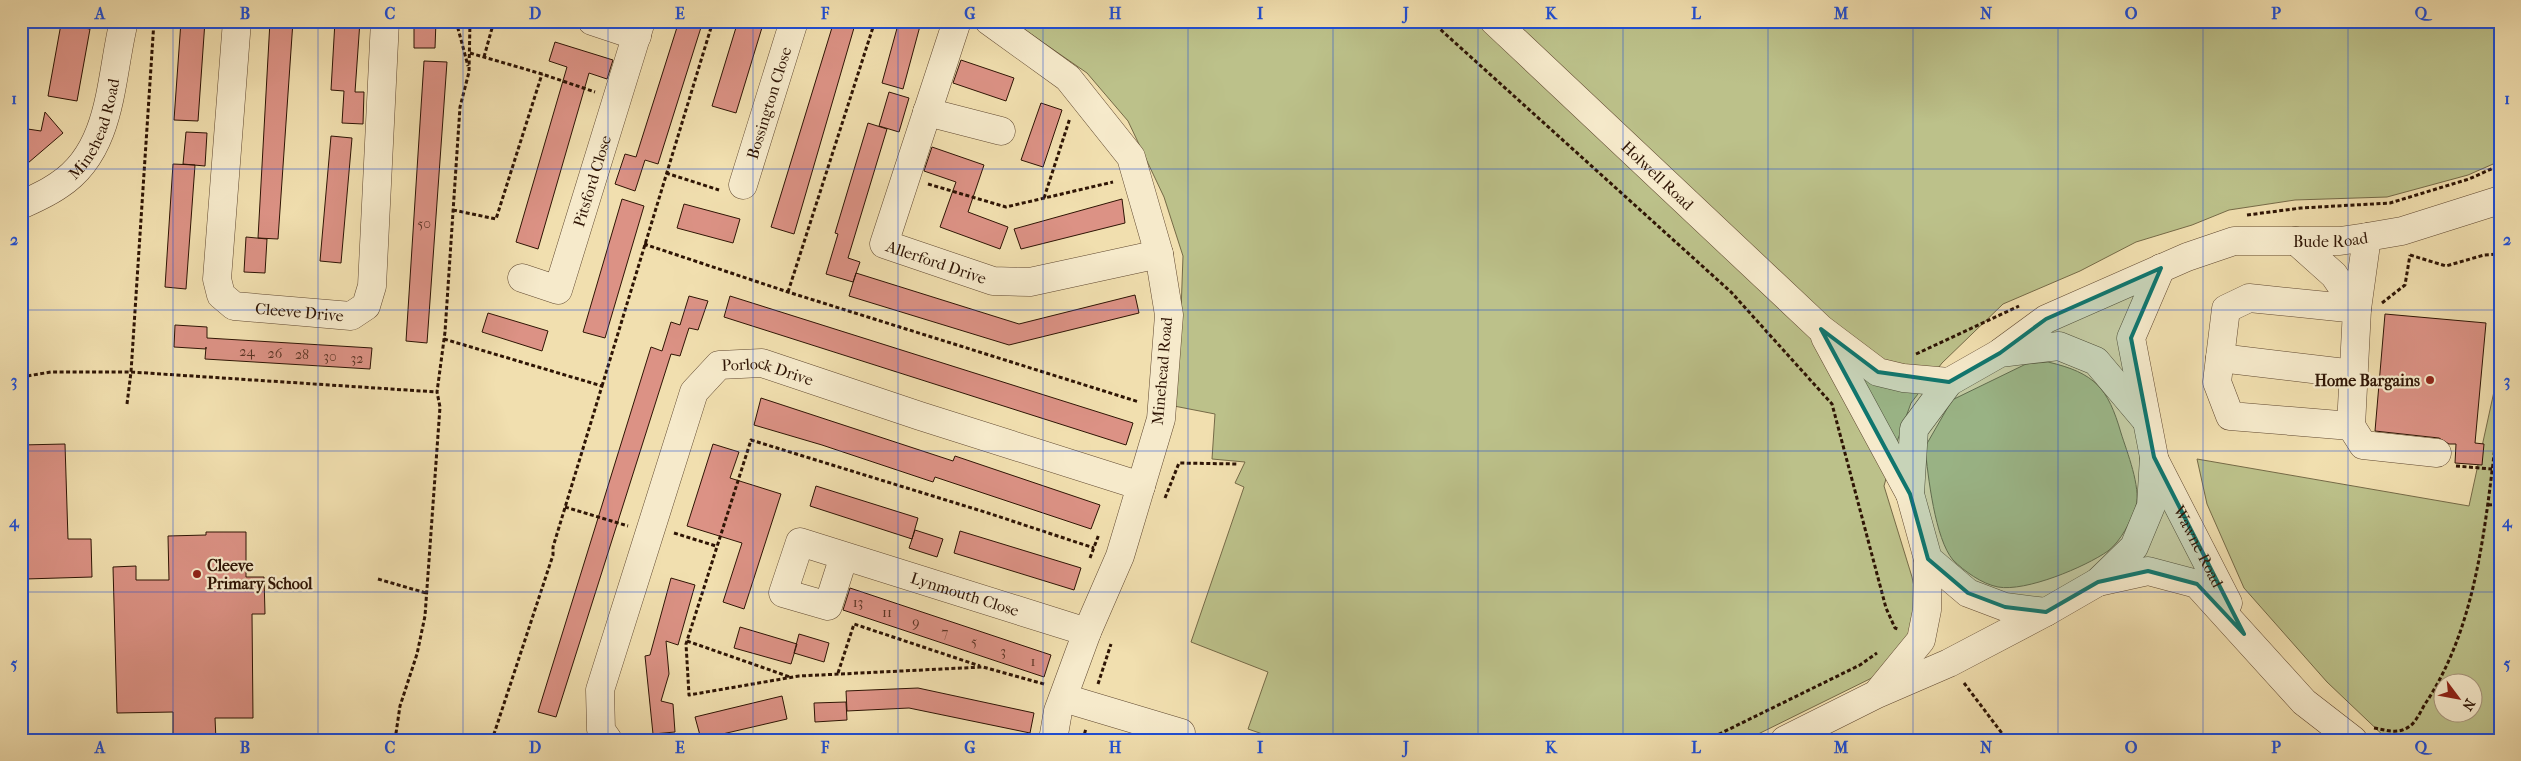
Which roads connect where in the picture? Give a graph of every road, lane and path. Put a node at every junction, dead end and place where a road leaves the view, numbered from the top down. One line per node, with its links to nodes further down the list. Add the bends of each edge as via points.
1 (124, 21): 31 (street, Minehead Road, via 101,132 86,161 60,185)
2 (154, 21): 47 (path)
3 (237, 21): 4 (street, Cleeve Drive, via 217,279 221,296 234,306 351,316 366,306 372,286)
4 (384, 21)
5 (456, 21): 19 (path)
6 (470, 21): 17 (path)
7 (494, 21): 18 (path)
8 (592, 21): 16 (street, Pitsford Close)
9 (713, 21): 25 (path)
10 (794, 21): 28 (street, Bossington Close)
11 (875, 21): 41 (path)
12 (957, 21): 23 (street, Allerford Drive)
13 (989, 21): 37 (street, Minehead Road, via 1068,78 1131,157)
14 (1431, 21): 81 (path, via 1731,292 1832,404 1884,600)
15 (1494, 21): 43 (street, Holwell Road)
16 (639, 29): 21 (street, Pitsford Close)
17 (470, 53): 18 (path); 19 (path)
18 (484, 57): 20 (path)
19 (469, 72): 32 (path, via 460,107)
20 (542, 74): 21 (path); 32 (path, via 496,219)
21 (617, 100): 40 (street, Pitsford Close, via 558,290)
22 (1072, 111): 29 (path)
23 (927, 112): 24 (street); 26 (street, Allerford Drive)
24 (1001, 131)
25 (666, 174): 28 (path, via 740,196); 36 (path)
26 (906, 177): 29 (path, via 1006,207); 37 (street, Allerford Drive, via 884,244 992,281 1030,282)
27 (1121, 180): 29 (path)
28 (743, 185)
29 (1044, 198)
30 (2500, 200): 35 (street, Bude Road)
31 (21, 205)
32 (454, 210): 44 (path)
33 (2367, 238): 34 (street, Bude Road); 35 (street, Bude Road); 42 (street)
34 (2296, 241): 39 (street, Bude Road, via 2234,241); 42 (street)
35 (2406, 243): 38 (path, via 2446,266); 42 (path, via 2405,285)
36 (644, 244): 41 (path); 51 (path)
37 (1160, 254): 64 (street, Minehead Road, via 1169,315 1161,419)
38 (2500, 254)
39 (2161, 268): 45 (street, Bude Road, via 2046,319); 58 (street, via 2132,338)
40 (522, 278)
41 (788, 292): 54 (path)
42 (2369, 310): 46 (street, via 2249,298 2226,309); 48 (street)
43 (1821, 329): 50 (street, Holwell Road, via 1878,372); 65 (street, Holwell Road)
44 (444, 339): 51 (path); 52 (path)
45 (2000, 353): 50 (street, Bude Road); 58 (street, via 2059,346 2096,360)
46 (2220, 358): 48 (street); 59 (street, via 2217,382 2230,416)
47 (131, 372): 49 (path, via 51,372); 52 (path); 55 (path)
48 (2354, 374): 59 (street)
49 (21, 377)
50 (1949, 382): 65 (street, via 1914,429)
51 (602, 386): 68 (path)
52 (437, 392): 79 (path, via 440,407)
53 (1140, 396): 54 (path)
54 (1139, 402): 56 (path)
55 (127, 404)
56 (1139, 406)
57 (2500, 409): 63 (path)
58 (2145, 419): 60 (street)
59 (2351, 426): 61 (street, via 2363,445)
60 (2154, 457): 78 (street, via 2151,506 2134,547); 82 (street, Wawne Road)
61 (2445, 459): 63 (path)
62 (1238, 464): 69 (path, via 1179,462)
63 (2492, 469): 67 (path)
64 (1141, 486): 70 (street, Porlock Drive, via 762,363 719,365 694,392); 84 (street, Minehead Road)
65 (1910, 494): 75 (street)
66 (2500, 504): 67 (path)
67 (2488, 505): 97 (path, via 2468,604 2442,676 2411,726 2396,732)
68 (565, 507): 70 (path); 101 (path, via 553,556)
69 (1161, 507)
70 (651, 530): 72 (path); 102 (street, Porlock Drive, via 600,690 601,730)
71 (1100, 531): 73 (path)
72 (716, 546): 73 (path, via 751,440); 86 (path)
73 (1094, 548): 76 (path)
74 (844, 556): 84 (street, Lynmouth Close)
75 (1928, 559): 80 (street, via 1968,593 2005,607); 85 (street, via 1927,610)
76 (1088, 565)
77 (378, 579): 79 (path)
78 (2098, 582): 80 (street); 82 (street, Wawne Road, via 2148,571 2197,584)
79 (426, 593): 99 (path, via 425,616 400,706)
80 (2046, 612): 88 (street)
81 (1895, 628): 83 (path); 85 (path)
82 (2244, 634): 97 (street, Wawne Road, via 2304,702)
83 (1892, 637)
84 (1099, 638): 92 (street, Minehead Road); 94 (path)
85 (1921, 640): 93 (street)
86 (687, 641): 91 (path); 91 (path, via 689,695)
87 (1882, 650): 105 (path)
88 (1949, 663): 93 (street); 107 (path)
89 (983, 667): 90 (path); 90 (path, via 854,624); 92 (path)
90 (838, 673): 91 (path)
91 (790, 677)
92 (1053, 689): 94 (street); 103 (street, Minehead Road)
93 (1875, 694): 106 (street)
94 (1091, 707): 95 (street); 104 (path)
95 (1125, 729): 96 (street)
96 (1181, 733)
97 (2362, 734)
98 (376, 738): 99 (path)
99 (396, 738): 100 (path)
100 (422, 740)
101 (492, 740)
102 (608, 740)
103 (1053, 740)
104 (1083, 740)
105 (1707, 740)
106 (1785, 740)
107 (2007, 740)

